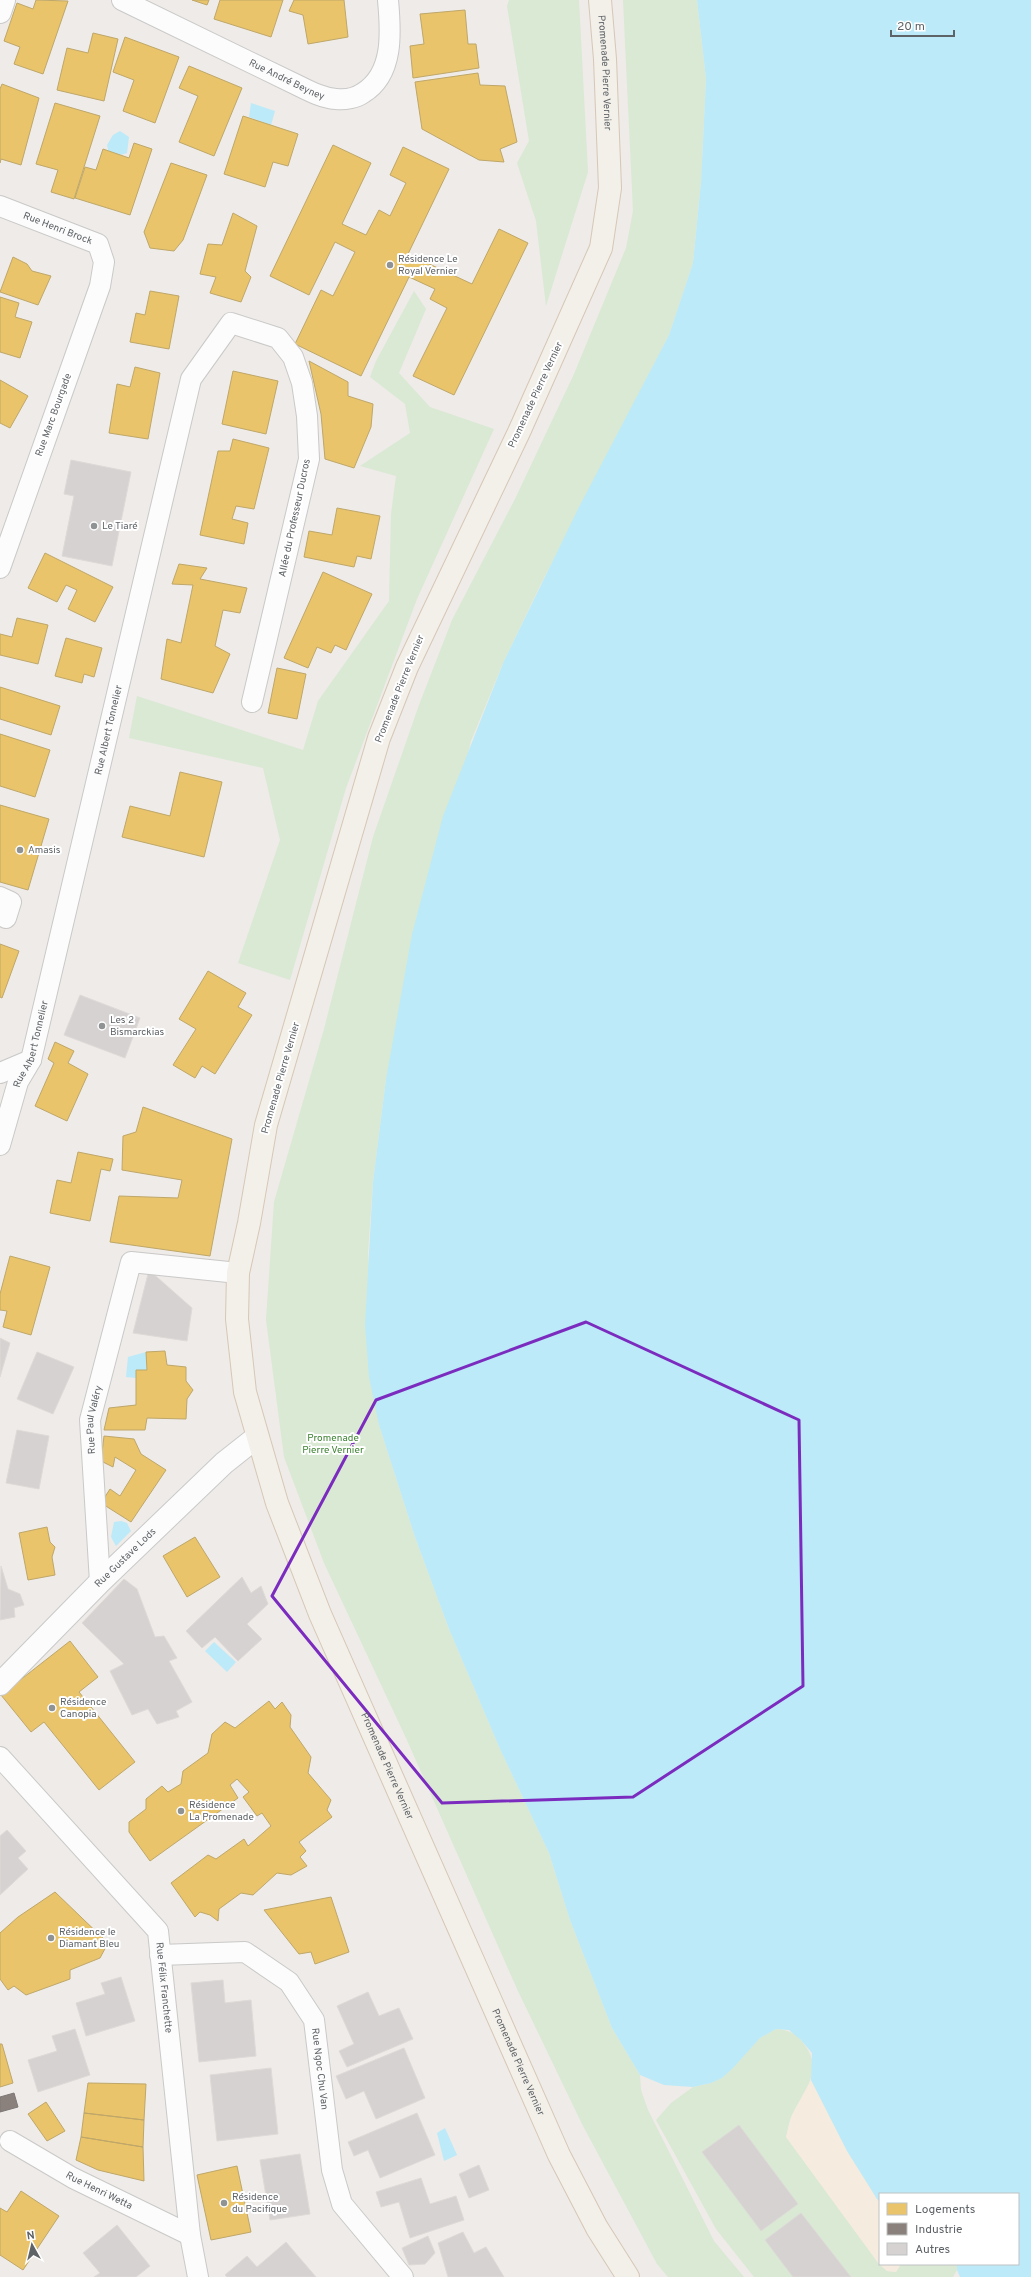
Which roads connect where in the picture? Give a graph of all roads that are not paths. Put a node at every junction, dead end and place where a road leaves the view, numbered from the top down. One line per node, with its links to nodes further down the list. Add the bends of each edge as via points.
1 (4, 0): 5 (street)
2 (122, 0): 3 (street, Rue André Beyney, via 318,95 337,99 360,95 374,85 383,72 390,41)
3 (388, 0)
4 (600, 0): 16 (main road, Promenade Pierre Vernier, via 610,188 601,248 519,432 407,667 379,738 266,1125)
5 (0, 12)
6 (0, 206): 7 (street, Rue Henri Brock, via 98,244)
7 (104, 262): 9 (street, Rue Marc Bourgade, via 100,286)
8 (232, 323): 10 (street, Allée du Professeur Ducros, via 278,338 292,357 302,383 307,416 309,459); 13 (street, Rue Albert Tonnelier, via 192,379)
9 (0, 568)
10 (252, 702)
11 (0, 897): 12 (street, via 11,902)
12 (6, 918)
13 (31, 1060): 14 (street); 15 (street, Rue Albert Tonnelier, via 18,1082)
14 (0, 1073)
15 (0, 1145)
16 (238, 1273): 17 (main road, Promenade Pierre Vernier, via 237,1319 245,1392); 18 (street, Rue Paul Valéry, via 131,1262 90,1420)
17 (257, 1437): 18 (street, Rue Gustave Lods, via 224,1463); 26 (main road, Promenade Pierre Vernier, via 277,1503 320,1614 559,2155 597,2228)
18 (100, 1582): 19 (street, Rue Gustave Lods)
19 (0, 1684)
20 (0, 1758): 21 (street, Rue Félix Franchette, via 158,1931)
21 (160, 1955): 23 (street, Rue Félix Franchette); 25 (street, Rue Ngoc Chu Van, via 245,1952 289,1982 314,2020 332,2170 342,2204)
22 (10, 2141): 23 (street, Rue Henri Wetta, via 73,2178)
23 (190, 2235): 24 (street, Rue Félix Franchette)
24 (198, 2277)
25 (403, 2277)
26 (628, 2277)

